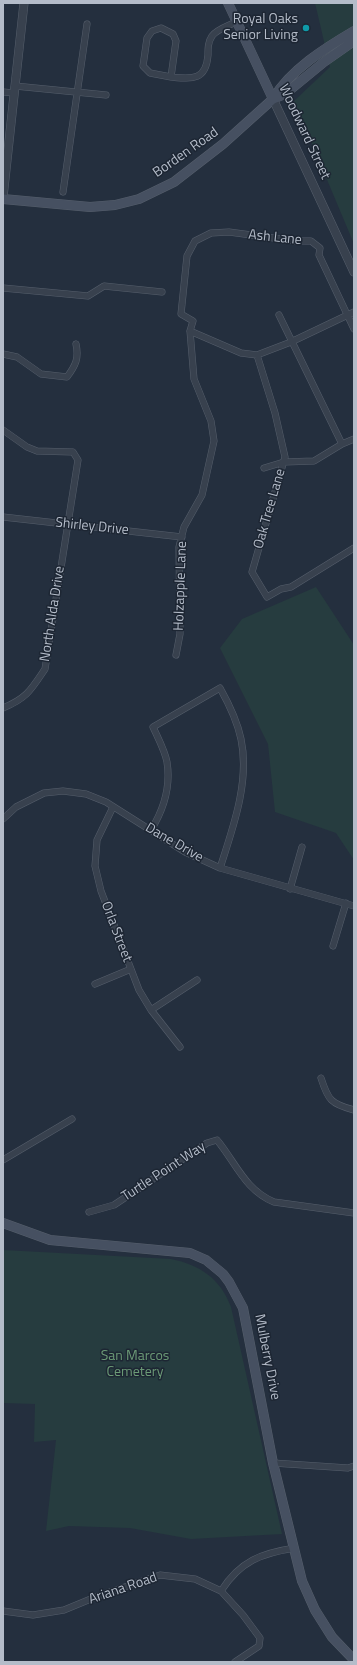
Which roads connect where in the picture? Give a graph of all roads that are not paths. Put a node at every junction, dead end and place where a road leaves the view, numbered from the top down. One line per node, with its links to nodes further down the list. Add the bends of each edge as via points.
1 (24, 3): 9 (street)
2 (228, 3): 3 (main road, Woodward Street)
3 (236, 22): 8 (street, via 212,37 207,65 201,75 190,79); 13 (main road, Woodward Street)
4 (87, 24): 11 (street)
5 (354, 31): 7 (main road)
6 (354, 40): 7 (main road, Borden Road)
7 (329, 52): 13 (main road, Borden Road, via 285,94)
8 (171, 77): 8 (street, via 150,72 143,66 147,38 152,31 161,28 174,34 176,41)
9 (15, 89): 10 (street); 11 (street); 15 (street)
10 (3, 92)
11 (78, 92): 12 (street); 14 (street)
12 (106, 95)
13 (273, 99): 15 (main road, Borden Road, via 224,144 174,182 139,199 90,208); 17 (street, Woodward Street)
14 (63, 192)
15 (3, 198)
16 (211, 233): 22 (street, Ash Lane, via 230,232 311,241 320,248 319,255); 24 (street, Holzapple Lane, via 195,241 187,256 181,314 192,321)
17 (354, 272)
18 (3, 288): 19 (street, via 88,296 104,286)
19 (162, 292)
20 (354, 312): 22 (street)
21 (279, 315): 25 (street)
22 (347, 315): 23 (street, Ash Lane); 25 (street)
23 (354, 329)
24 (190, 331): 28 (street, via 241,353); 36 (street, Holzapple Lane, via 194,379 211,421 214,441 202,495 185,523)
25 (291, 342): 28 (street); 31 (street)
26 (76, 344): 27 (street, via 78,356 74,368 67,377 41,374 17,357)
27 (3, 354)
28 (257, 355): 32 (street, Oak Tree Lane, via 275,413)
29 (3, 430): 35 (street, North Alda Drive, via 27,447 73,452 78,460)
30 (354, 440): 31 (street)
31 (342, 444): 32 (street, via 314,461)
32 (284, 462): 33 (street); 37 (street, Oak Tree Lane, via 252,572 267,598 281,589 291,587)
33 (264, 468)
34 (3, 517): 35 (street, Shirley Drive)
35 (67, 524): 36 (street, Shirley Drive); 39 (street, North Alda Drive, via 45,670 31,691 22,699)
36 (182, 537): 38 (street, Holzapple Lane, via 179,547 180,634)
37 (354, 548)
38 (176, 655)
39 (3, 708)
40 (113, 807): 41 (street, Dane Drive, via 86,794 63,791 44,793 26,801); 42 (street, Dane Drive); 49 (street, Orla Street, via 97,840 94,866)
41 (3, 819)
42 (151, 830): 44 (street, Dane Drive, via 185,852); 44 (street, via 166,801 168,786 167,761 153,727 220,688 233,712 244,759 234,822)
43 (302, 847): 45 (street)
44 (220, 868): 45 (street, Dane Drive)
45 (290, 889): 46 (street, Dane Drive)
46 (346, 903): 47 (street, Dane Drive); 48 (street)
47 (354, 906)
48 (333, 946)
49 (130, 969): 51 (street); 52 (street, Orla Street)
50 (197, 980): 52 (street)
51 (95, 984)
52 (151, 1010): 53 (street, Orla Street)
53 (180, 1047)
54 (321, 1078): 55 (street, via 327,1097 336,1104)
55 (354, 1110)
56 (72, 1119): 57 (street)
57 (3, 1160)
58 (89, 1212): 59 (street, Turtle Point Way, via 114,1206 207,1143 218,1140 252,1189 261,1197 274,1202)
59 (354, 1213)
60 (3, 1223): 61 (main road, Mulberry Drive, via 50,1240 190,1253 206,1260 223,1274 243,1308)
61 (273, 1462): 62 (street, via 348,1468); 63 (main road, Mulberry Drive)
62 (354, 1466)
63 (295, 1548): 64 (street, via 262,1555 247,1562 229,1578); 66 (main road, Mulberry Drive, via 302,1580 315,1610 332,1637)
64 (222, 1591): 65 (street, Ariana Road, via 195,1579 160,1574 64,1610 32,1615); 67 (street, Ariana Road, via 260,1638 259,1646)
65 (3, 1611)
66 (354, 1660)
67 (235, 1662)

